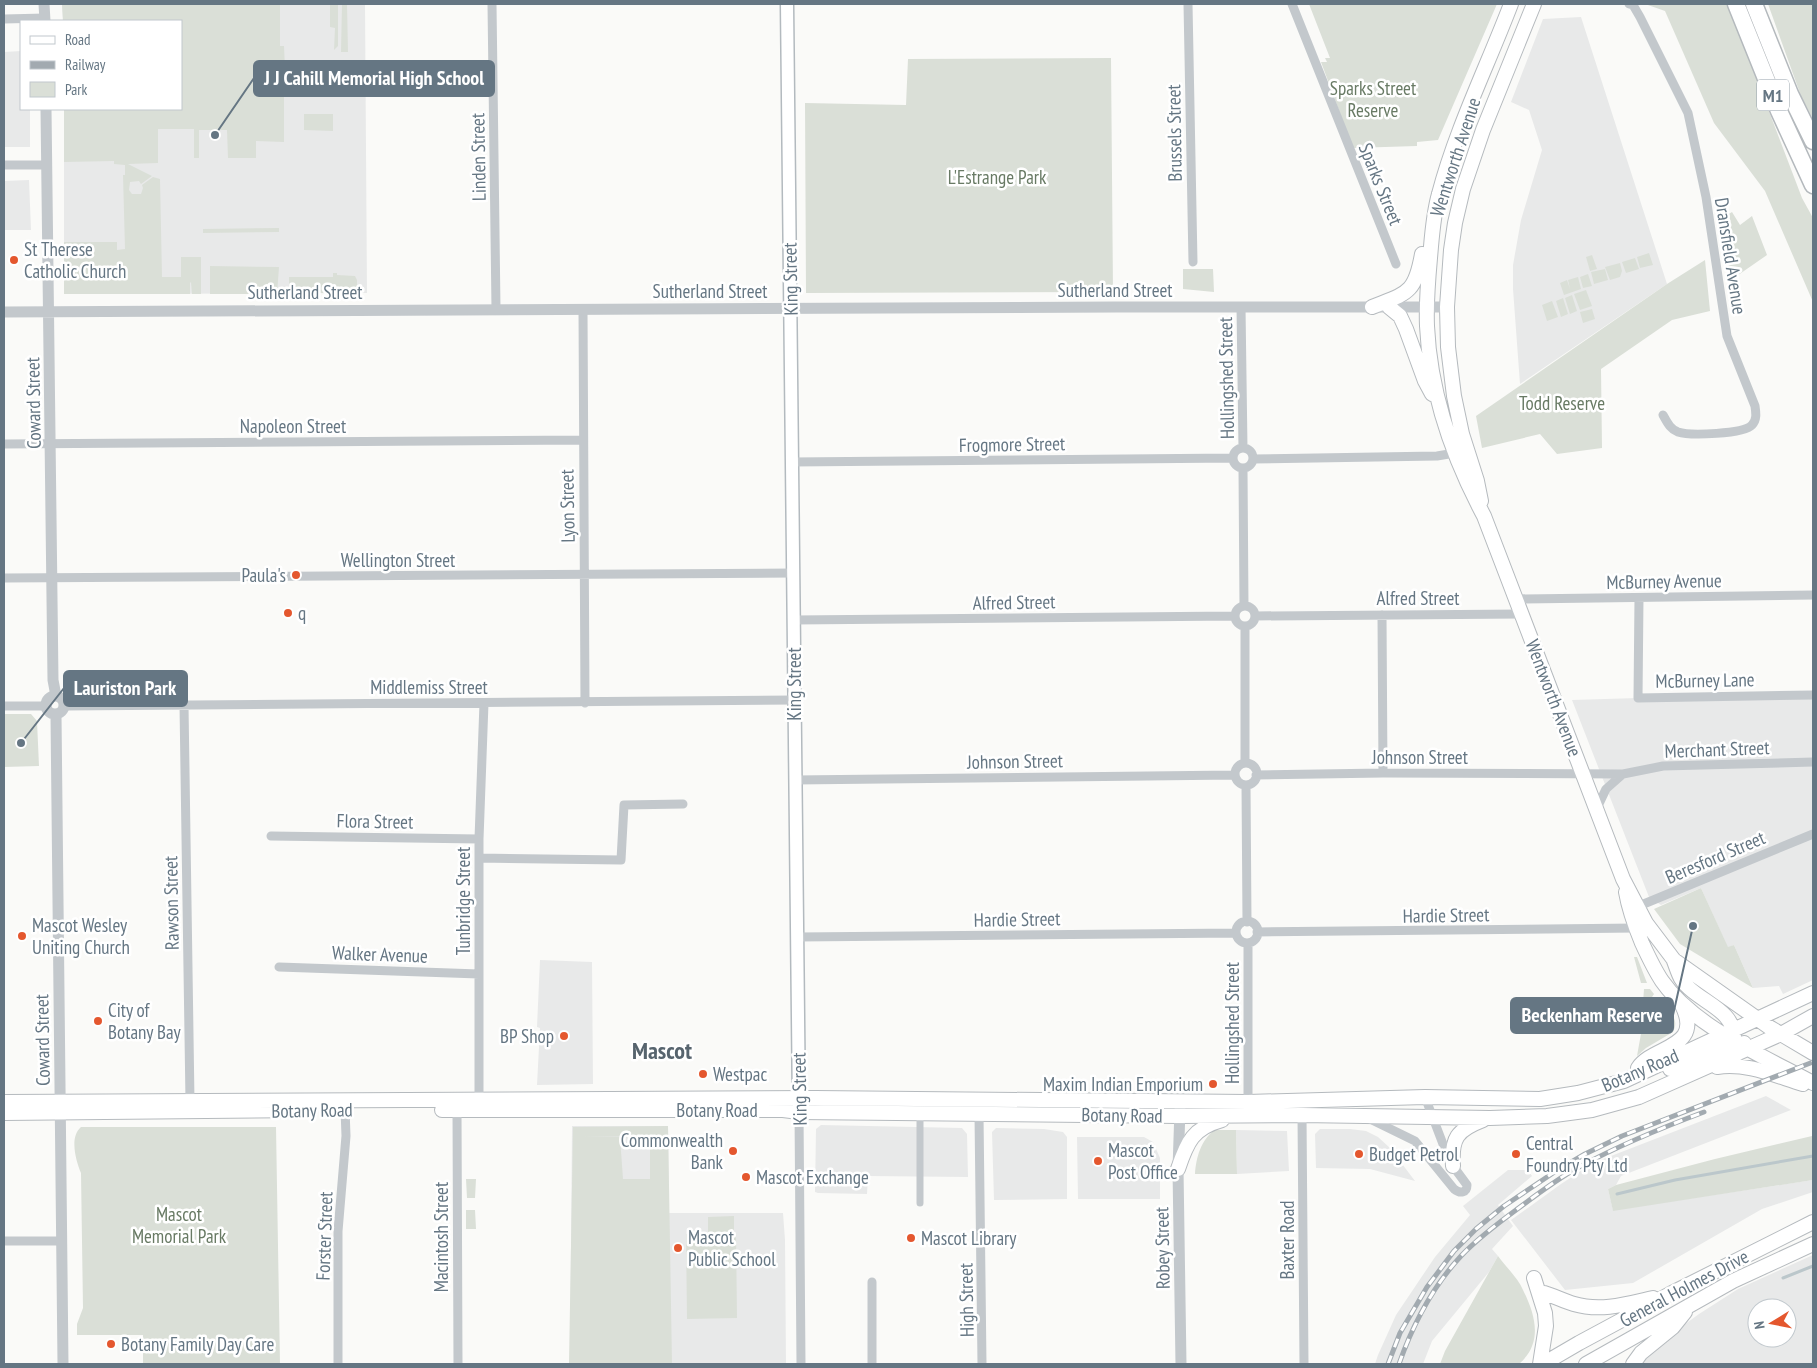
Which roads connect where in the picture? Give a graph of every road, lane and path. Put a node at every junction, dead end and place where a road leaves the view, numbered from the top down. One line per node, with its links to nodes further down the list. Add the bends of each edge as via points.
1 (44, 4): 12 (street)
2 (492, 4): 27 (street, Linden Street)
3 (787, 4): 26 (main road, King Street)
4 (1188, 4): 19 (street, Brussels Street)
5 (1292, 4): 20 (street, Sparks Street)
6 (1511, 4): 18 (main road, Wentworth Avenue, via 1459,130)
7 (1534, 4): 25 (main road, Wentworth Avenue, via 1463,189 1451,250)
8 (1629, 4): 32 (street, Dransfield Avenue, via 1640,17 1688,113 1706,197 1727,336 1756,416 1754,424 1747,430 1688,434 1670,427)
9 (1736, 4): 17 (highway, M1)
10 (1754, 4): 14 (highway, M1, via 1790,94)
11 (4, 19): 12 (street)
12 (45, 20)
13 (46, 110): 16 (street, Coward Street)
14 (1813, 141)
15 (4, 165): 16 (street)
16 (47, 165): 30 (street, Coward Street)
17 (1813, 185)
18 (1433, 220): 22 (main road, via 1419,274 1411,288); 24 (main road, Wentworth Avenue)
19 (1193, 262)
20 (1396, 264)
21 (1241, 307): 22 (street, Sutherland Street); 26 (street, Sutherland Street); 36 (street, Hollingshed Street)
22 (1372, 307): 23 (street, Sutherland Street)
23 (1389, 307): 24 (street, Sutherland Street); 31 (main road, via 1400,316 1425,381)
24 (1427, 307): 25 (street, Sutherland Street); 31 (main road, Wentworth Avenue, via 1430,354)
25 (1447, 307): 42 (main road, Wentworth Avenue, via 1454,396)
26 (790, 308): 28 (street, Sutherland Street); 40 (main road, King Street)
27 (496, 309): 28 (street, Sutherland Street); 30 (street, Sutherland Street)
28 (583, 310): 33 (street, Lyon Street)
29 (4, 312): 30 (street, Sutherland Street)
30 (48, 312): 35 (street, Coward Street)
31 (1443, 415): 37 (main road, Wentworth Avenue)
32 (1663, 415)
33 (582, 440): 35 (street, Napoleon Street); 44 (street, Lyon Street)
34 (4, 444): 35 (street, Napoleon Street)
35 (52, 444): 46 (street, Coward Street)
36 (1243, 448): 38 (street, via 1235,452); 39 (street, via 1252,452)
37 (1455, 453): 39 (street); 42 (main road, Wentworth Avenue)
38 (1233, 458): 40 (street, Frogmore Street); 41 (street, via 1237,467)
39 (1253, 459): 41 (street, via 1249,467)
40 (792, 462): 43 (main road, King Street)
41 (1243, 469): 50 (street)
42 (1484, 516): 48 (main road, Wentworth Avenue)
43 (793, 573): 44 (street, Wellington Street); 55 (main road, King Street)
44 (584, 575): 46 (street, Wellington Street); 61 (street, Lyon Street)
45 (4, 578): 46 (street, Wellington Street)
46 (52, 578): 58 (street, Coward Street)
47 (1813, 595): 49 (street, McBurney Avenue)
48 (1515, 598): 49 (street, McBurney Avenue); 51 (main road, Wentworth Avenue)
49 (1639, 598): 57 (street, McBurney Lane, via 1638,698)
50 (1244, 606): 53 (street, via 1238,608); 54 (street, via 1253,610)
51 (1521, 614): 52 (street, Alfred Street); 70 (main road, Wentworth Avenue)
52 (1382, 615): 54 (street, Alfred Street); 69 (street)
53 (1234, 616): 55 (street, Alfred Street); 56 (street, via 1239,625)
54 (1255, 616): 56 (street, via 1251,624)
55 (794, 620): 59 (main road, King Street)
56 (1245, 626): 68 (street)
57 (1813, 695)
58 (56, 696): 64 (street, via 49,698); 65 (street)
59 (794, 700): 61 (street, Middlemiss Street); 74 (main road, King Street)
60 (484, 703): 61 (street, Middlemiss Street); 62 (street, Middlemiss Street); 80 (street, Tunbridge Street)
61 (585, 703)
62 (184, 705): 65 (street, Middlemiss Street); 108 (street, Rawson Street)
63 (4, 706): 64 (street)
64 (46, 706): 66 (street, via 50,713)
65 (65, 706): 66 (street)
66 (56, 715): 112 (street, Coward Street)
67 (1813, 762): 71 (street, Merchant Street, via 1663,766)
68 (1245, 763): 72 (street, via 1237,768); 73 (street, via 1252,765)
69 (1383, 773): 70 (street, Johnson Street); 73 (street, Johnson Street)
70 (1583, 773): 71 (street, Merchant Street); 77 (main road, Wentworth Avenue)
71 (1622, 774): 77 (street, via 1606,789)
72 (1235, 775): 74 (street, Johnson Street); 75 (street, via 1237,781)
73 (1256, 775): 75 (street, via 1254,781)
74 (795, 780): 87 (main road, King Street)
75 (1246, 785): 83 (street)
76 (683, 804): 81 (street, via 624,805 620,860)
77 (1597, 808): 82 (main road, Wentworth Avenue)
78 (1813, 834): 82 (street, Beresford Street)
79 (271, 836): 80 (street, Flora Street)
80 (479, 839): 81 (street, Tunbridge Street)
81 (479, 858): 91 (street, Tunbridge Street)
82 (1634, 908): 84 (main road, Wentworth Avenue); 89 (main road, Wentworth Avenue)
83 (1247, 922): 85 (street, via 1255,926); 86 (street, via 1239,925)
84 (1636, 928): 85 (street, Hardie Street); 93 (main road, Wentworth Avenue, via 1656,971)
85 (1257, 932): 88 (street, via 1256,938)
86 (1236, 933): 87 (street, Hardie Street); 88 (street, via 1238,939)
87 (798, 937): 111 (main road, King Street)
88 (1248, 943): 113 (street, Hollingshed Street)
89 (1674, 960): 96 (main road, Wentworth Avenue); 99 (main road, via 1681,980 1688,988 1729,1018)
90 (279, 967): 91 (street, Walker Avenue)
91 (479, 974): 107 (street, Tunbridge Street)
92 (1813, 992): 96 (main road, Botany Road)
93 (1680, 1002): 99 (main road, Wentworth Avenue, via 1696,1016); 103 (main road, via 1688,1020 1685,1034 1673,1046 1640,1064)
94 (1813, 1009): 97 (main road)
95 (1813, 1016): 98 (main road, Botany Road)
96 (1757, 1018): 97 (main road, Wentworth Avenue); 99 (main road, Botany Road)
97 (1769, 1027): 98 (main road, Wentworth Avenue); 99 (main road)
98 (1781, 1034): 100 (main road, Botany Road); 101 (main road, Wentworth Avenue)
99 (1736, 1040): 100 (main road, Botany Road); 102 (main road, Botany Road, via 1714,1065); 103 (main road, Botany Road); 104 (main road, Wentworth Avenue)
100 (1763, 1042): 101 (main road)
101 (1812, 1053)
102 (1700, 1072): 105 (main road, via 1720,1066 1742,1066); 123 (main road, Botany Road, via 1639,1097 1592,1110 1548,1116)
103 (1629, 1078): 106 (main road, Botany Road, via 1578,1093 1540,1098)
104 (1813, 1083)
105 (1813, 1088)
106 (1425, 1097): 113 (main road, Botany Road); 122 (street)
107 (479, 1100): 108 (main road, Botany Road); 111 (main road, Botany Road)
108 (190, 1101): 112 (main road, Botany Road)
109 (4, 1102): 112 (main road, Botany Road)
110 (1180, 1102): 111 (main road, Botany Road); 113 (main road, Botany Road); 120 (street, Robey Street)
111 (799, 1105): 115 (main road, Botany Road, via 783,1110); 117 (main road, Botany Road); 140 (street, King Street)
112 (60, 1107): 114 (main road, Botany Road); 116 (main road, Botany Road); 129 (street, Coward Street)
113 (1247, 1108): 119 (main road, Botany Road); 120 (main road, Botany Road); 125 (main road, via 1202,1127 1191,1138)
114 (345, 1109): 115 (main road, Botany Road); 138 (street, Forster Street, via 346,1136 338,1232)
115 (456, 1110): 139 (street, Macintosh Street)
116 (4, 1113)
117 (920, 1114): 118 (main road, Botany Road); 126 (street)
118 (979, 1115): 120 (main road, Botany Road); 142 (street, High Street)
119 (1302, 1115): 121 (main road, Botany Road); 144 (street, Baxter Road)
120 (1180, 1116): 125 (street, Robey Street)
121 (1363, 1116): 122 (main road, Botany Road); 124 (street, via 1415,1141 1454,1189 1463,1192 1467,1185)
122 (1431, 1116): 123 (main road, Botany Road); 124 (street)
123 (1490, 1118): 124 (main road, via 1460,1131 1453,1145)
124 (1453, 1166)
125 (1178, 1169): 143 (street, Robey Street)
126 (920, 1204)
127 (1813, 1222): 134 (main road, General Holmes Drive)
128 (4, 1241): 129 (street)
129 (61, 1241): 137 (street, Coward Street)
130 (1813, 1244): 135 (main road, General Holmes Drive, via 1755,1270)
131 (1534, 1278): 145 (main road, via 1546,1326)
132 (872, 1282): 141 (street)
133 (1544, 1293): 134 (main road, via 1574,1304 1600,1308)
134 (1670, 1294): 145 (main road, General Holmes Drive)
135 (1689, 1306): 136 (main road, General Holmes Drive); 146 (main road, via 1673,1327 1648,1345)
136 (1592, 1361)
137 (63, 1364)
138 (338, 1364)
139 (458, 1364)
140 (801, 1364)
141 (872, 1364)
142 (982, 1364)
143 (1181, 1364)
144 (1304, 1364)
145 (1542, 1364)
146 (1633, 1364)

